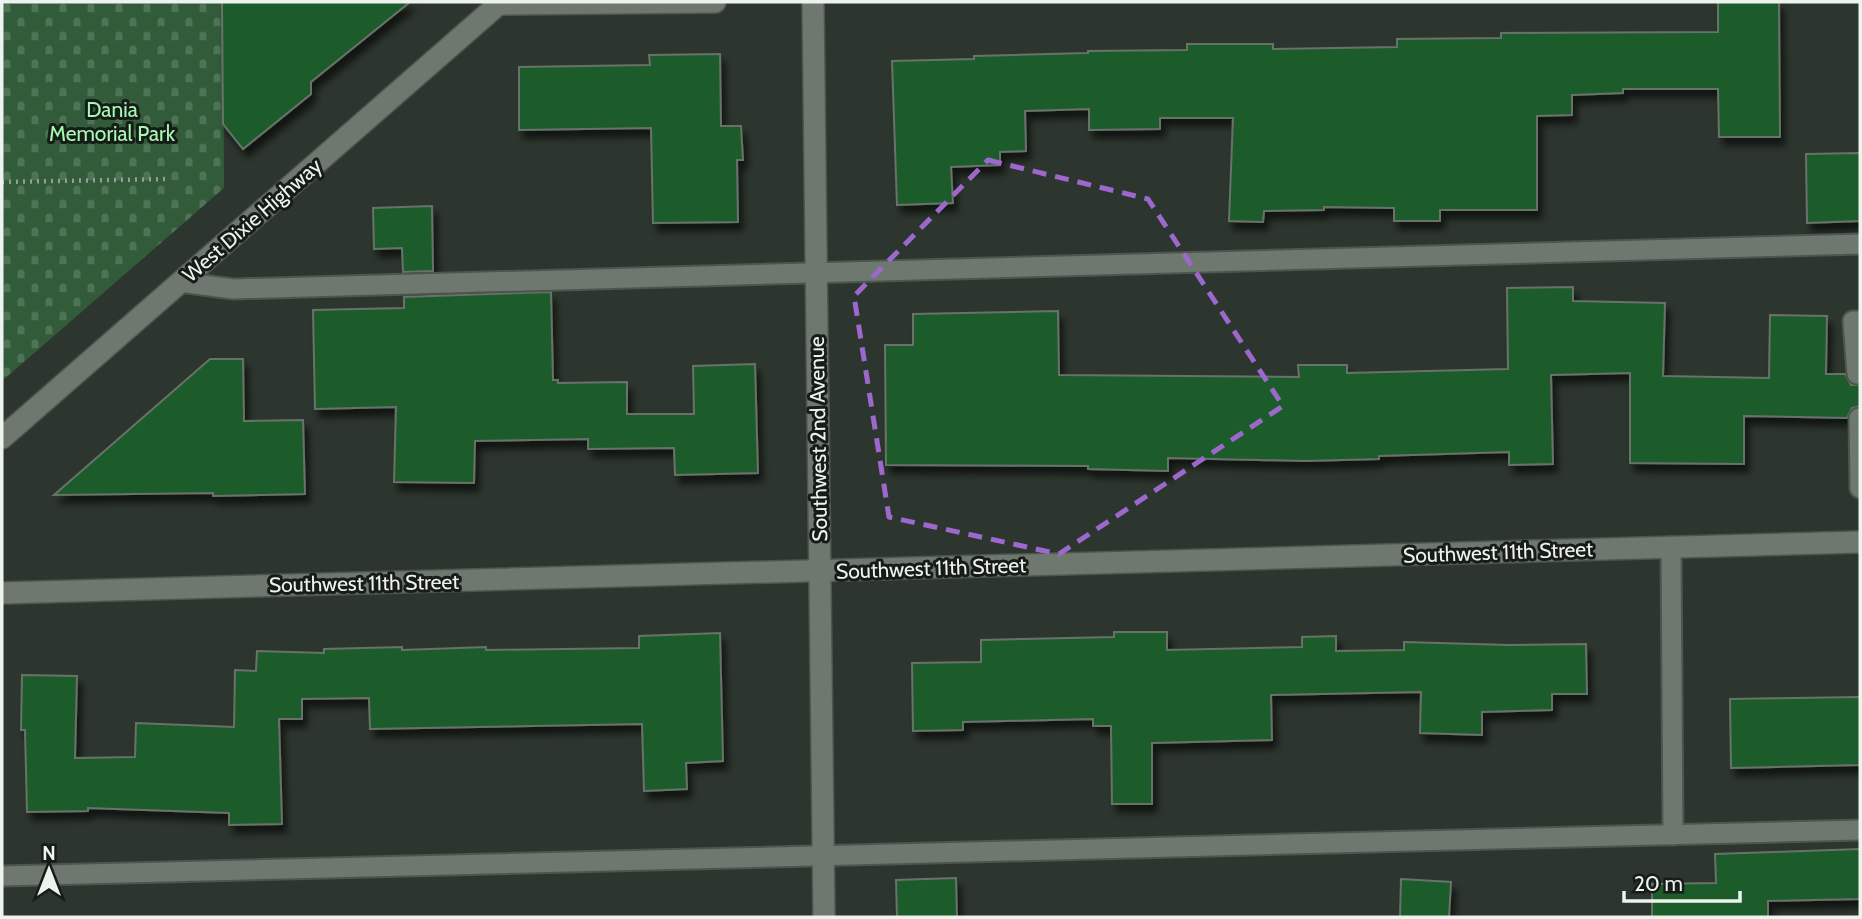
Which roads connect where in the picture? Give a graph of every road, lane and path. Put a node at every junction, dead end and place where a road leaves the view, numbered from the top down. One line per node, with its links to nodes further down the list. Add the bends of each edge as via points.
1 (715, 2): 3 (street)
2 (813, 2): 7 (street, Southwest 2nd Avenue)
3 (500, 3): 8 (street, West Dixie Highway)
4 (168, 179): 5 (path)
5 (2, 182)
6 (1860, 244): 7 (lane)
7 (816, 272): 8 (lane, via 233,289); 16 (street, Southwest 2nd Avenue)
8 (180, 282): 12 (street, West Dixie Highway)
9 (1860, 321): 10 (lane, via 1853,321)
10 (1857, 374)
11 (1859, 418): 13 (lane)
12 (2, 438)
13 (1860, 488)
14 (1860, 542): 15 (street, Southwest 11th Street)
15 (1671, 547): 16 (street, Southwest 11th Street); 19 (lane)
16 (819, 572): 17 (street, Southwest 11th Street); 20 (street, Southwest 2nd Avenue)
17 (2, 593)
18 (1860, 830): 19 (lane)
19 (1673, 835): 20 (lane)
20 (822, 856): 21 (lane); 22 (street, Southwest 2nd Avenue)
21 (2, 876)
22 (824, 917)

